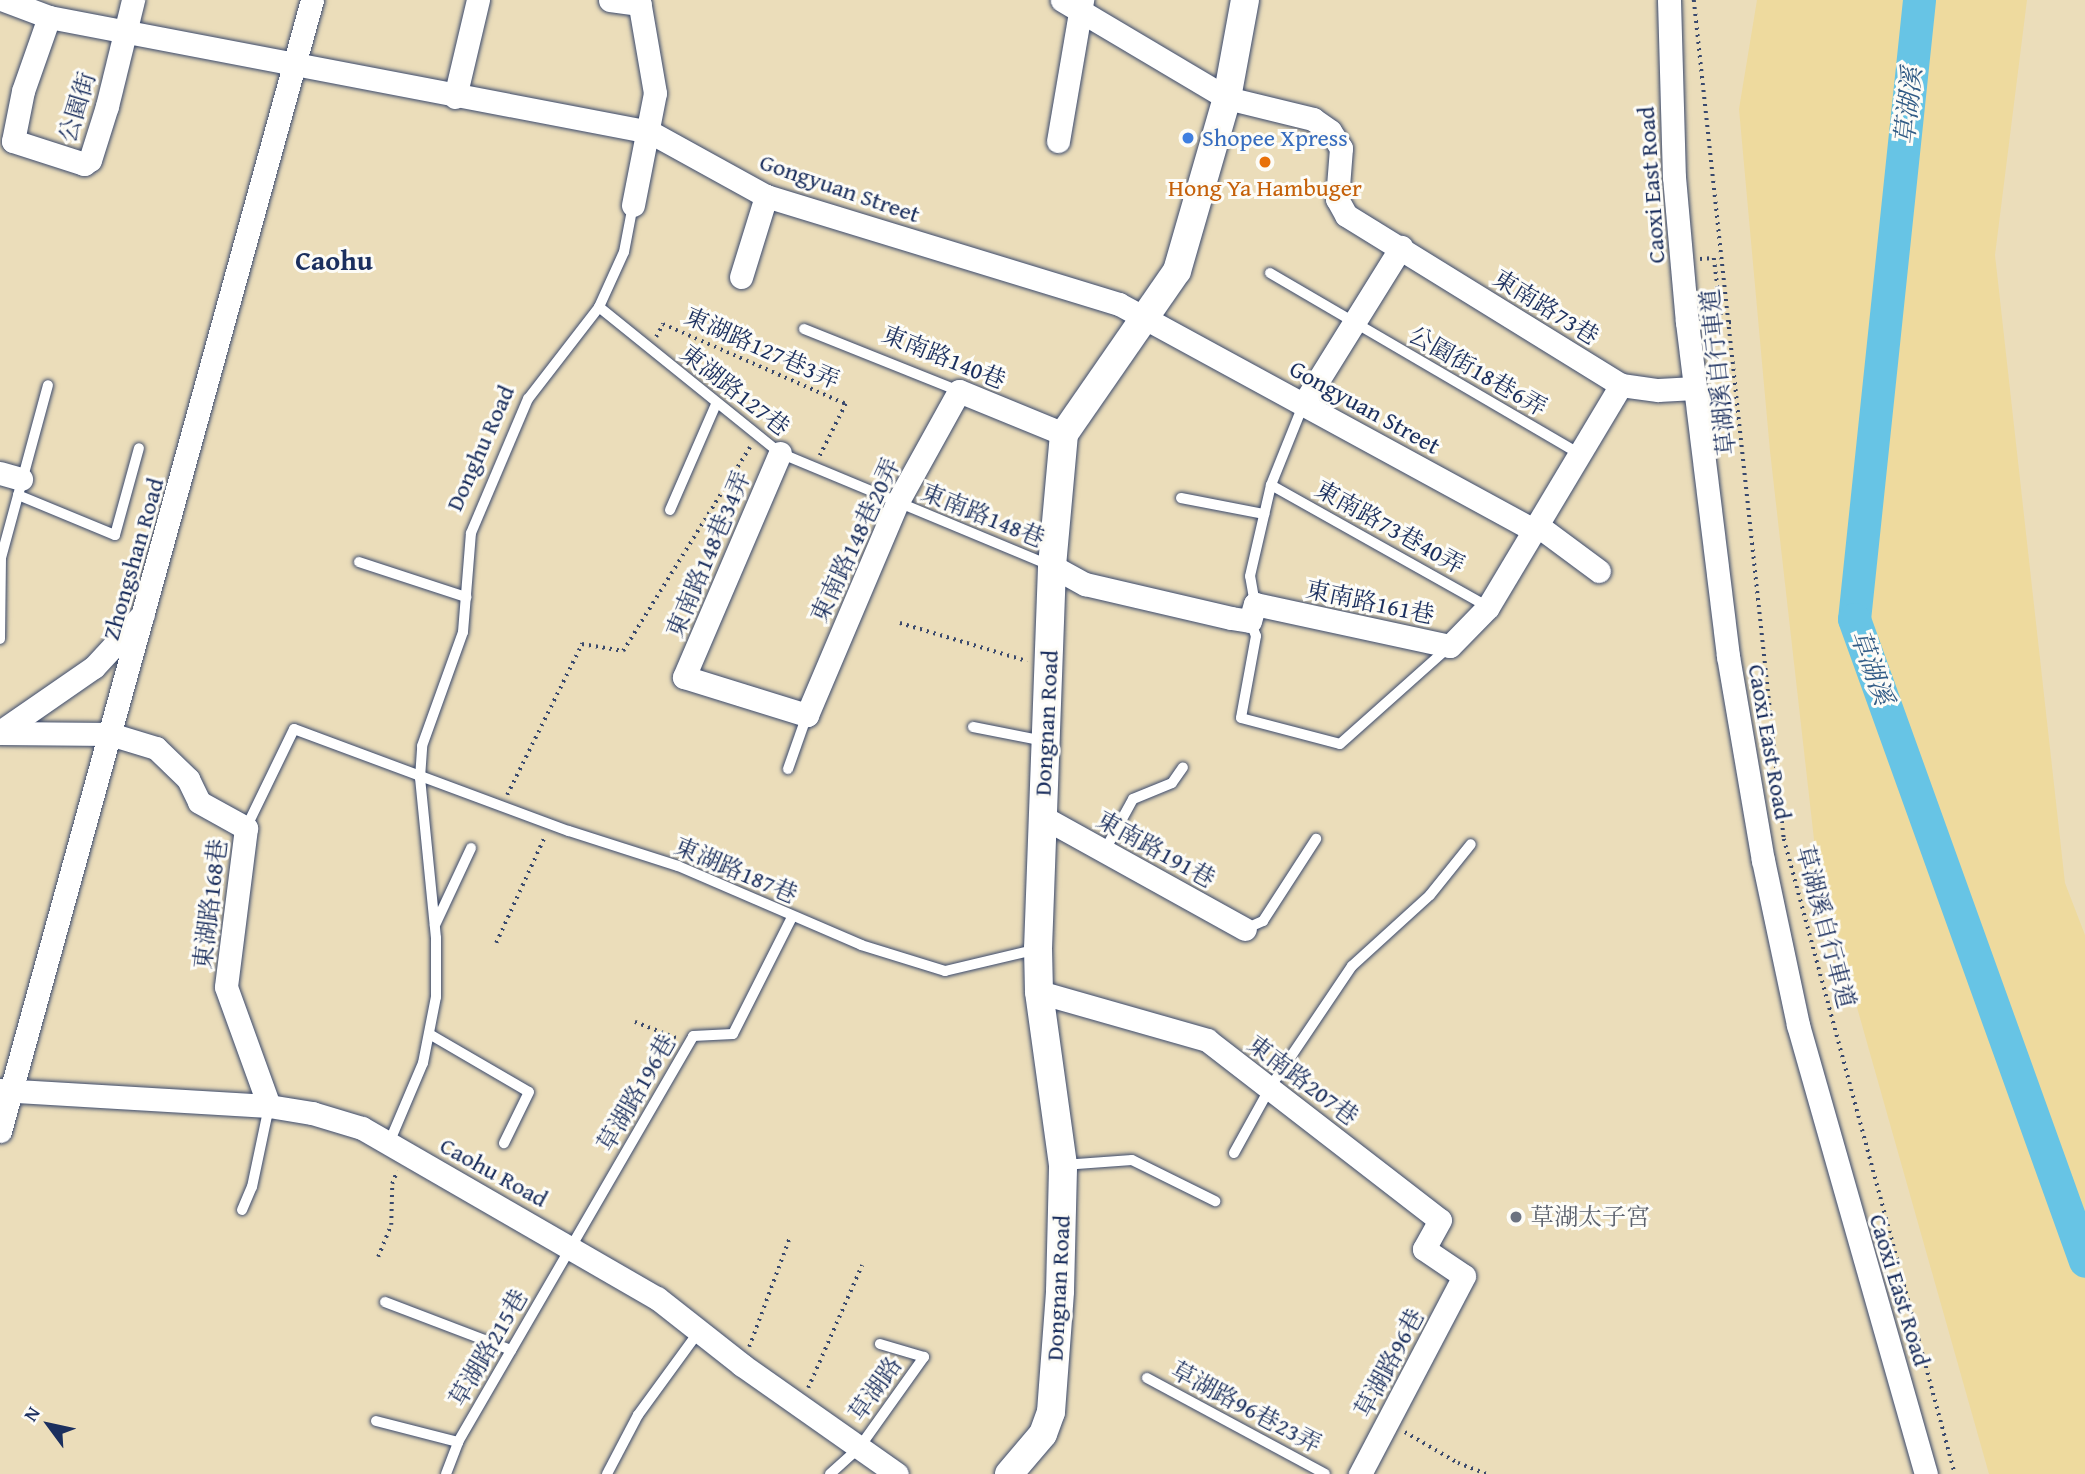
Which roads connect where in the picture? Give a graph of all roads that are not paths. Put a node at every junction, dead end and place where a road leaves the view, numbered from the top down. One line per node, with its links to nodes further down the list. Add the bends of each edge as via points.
1 (4, 0): 10 (street, Gongyuan Street)
2 (133, 0): 11 (street)
3 (312, 0): 12 (street, Zhongshan Road)
4 (478, 0): 13 (street)
5 (610, 0): 8 (street)
6 (1245, 0): 14 (street)
7 (1669, 0): 28 (street, Caoxi East Road, via 1674,177)
8 (639, 2): 15 (street, Donghu Road, via 655,93)
9 (1075, 4): 14 (street, 東南路73巷); 16 (street)
10 (48, 17): 11 (street, Gongyuan Street); 11 (street, 公園街, via 23,91 13,141 83,164 90,160)
11 (127, 29): 12 (street, Gongyuan Street)
12 (295, 62): 13 (street, Gongyuan Street); 48 (street, Zhongshan Road)
13 (455, 97): 15 (street, Gongyuan Street)
14 (1227, 98): 19 (street, 東南路73巷, via 1313,119 1330,131 1341,148 1336,199 1346,215); 23 (street, via 1177,271)
15 (650, 132): 17 (street, Gongyuan Street); 18 (street, Donghu Road)
16 (1058, 141)
17 (766, 196): 21 (street); 23 (street, Gongyuan Street, via 1119,304)
18 (633, 205): 22 (lane, Donghu Road, via 624,252)
19 (1401, 247): 24 (street); 26 (street, 東南路73巷)
20 (1270, 273): 24 (lane, 公園街18巷6弄)
21 (741, 277)
22 (598, 307): 31 (lane, 東湖路127巷); 46 (lane, Donghu Road, via 528,399 471,533)
23 (1148, 318): 30 (street, Gongyuan Street); 32 (street)
24 (1354, 323): 30 (street); 35 (lane, 公園街18巷6弄)
25 (804, 329): 29 (lane, 東南路140巷)
26 (1621, 384): 28 (street, via 1658,390); 35 (street)
27 (48, 385): 36 (lane)
28 (1695, 388): 99 (street, Caoxi East Road, via 1728,656 1798,1025)
29 (959, 391): 32 (street, 東南路140巷); 39 (street, 東南路148巷20弄)
30 (1304, 403): 37 (lane); 42 (street, Gongyuan Street)
31 (716, 404): 34 (lane, 東湖路127巷); 40 (lane)
32 (1064, 434): 44 (street, Dongnan Road)
33 (139, 448): 36 (lane, via 114,535)
34 (780, 453): 39 (lane, 東湖路127巷); 52 (street, 東南路148巷34弄, via 684,677)
35 (1580, 454): 42 (street)
36 (13, 482): 50 (lane, via 1,558)
37 (1271, 485): 41 (lane); 47 (lane, 東南路73巷40弄)
38 (1181, 498): 41 (lane)
39 (897, 503): 44 (lane, 東南路148巷); 52 (street, 東南路148巷20弄)
40 (670, 510)
41 (1264, 514): 49 (lane, via 1250,576)
42 (1536, 528): 45 (street, Gongyuan Street); 47 (street)
43 (359, 562): 46 (lane)
44 (1052, 566): 49 (street, 東南路161巷, via 1085,584); 56 (street, Dongnan Road)
45 (1599, 571)
46 (466, 597): 59 (lane, Donghu Road, via 463,632 429,718)
47 (1488, 607): 51 (street)
48 (147, 609): 54 (street, via 94,667); 55 (street, Zhongshan Road)
49 (1253, 612): 51 (street, 東南路161巷); 51 (lane, 東南路161巷, via 1256,636 1241,718 1340,744)
50 (0, 639)
51 (1450, 646)
52 (807, 715): 58 (lane, 東南路148巷20弄)
53 (973, 727): 56 (lane)
54 (0, 732): 55 (street, 東湖路168巷)
55 (110, 734): 61 (street, 東湖路168巷, via 156,748 188,779 199,802); 73 (street, Zhongshan Road)
56 (1044, 741): 60 (street, Dongnan Road)
57 (1183, 768): 65 (lane, via 1172,783 1133,799)
58 (788, 769)
59 (420, 778): 61 (lane, 東湖路168巷, via 294,729); 66 (lane, 東湖路187巷, via 678,866); 67 (lane, Donghu Road)
60 (1041, 816): 65 (street, 東南路191巷); 69 (street, Dongnan Road)
61 (246, 828): 74 (street, 東湖路168巷, via 226,987)
62 (1316, 839): 68 (lane, via 1263,921)
63 (1471, 844): 72 (lane, via 1430,895 1352,966)
64 (471, 848): 67 (lane)
65 (1105, 850): 68 (street, 東南路191巷)
66 (792, 917): 69 (lane, 東湖路187巷, via 945,971); 82 (lane, 草湖路196巷, via 733,1034 693,1036)
67 (435, 925): 71 (lane, Donghu Road, via 436,997)
68 (1245, 929)
69 (1038, 948): 70 (street, Dongnan Road)
70 (1039, 992): 72 (street, 東南路207巷, via 1207,1040); 79 (street, Dongnan Road)
71 (431, 1035): 76 (lane, via 529,1092); 77 (lane, Donghu Road)
72 (1271, 1086): 78 (lane); 83 (street, 東南路207巷, via 1440,1220 1424,1249)
73 (6, 1090): 74 (street, Caohu Road); 75 (street, Zhongshan Road)
74 (269, 1107): 77 (street, Caohu Road, via 337,1121); 81 (lane, via 253,1186)
75 (0, 1131)
76 (504, 1143)
77 (397, 1148): 82 (street, Caohu Road)
78 (1234, 1153)
79 (1063, 1165): 80 (lane, via 1132,1160); 96 (street, Dongnan Road, via 1051,1412 1043,1434)
80 (1215, 1201)
81 (242, 1210)
82 (573, 1246): 85 (street, Caohu Road); 87 (lane, 草湖路215巷)
83 (1464, 1276): 98 (street, 草湖路96巷)
84 (385, 1302): 87 (lane)
85 (700, 1330): 91 (street, Caohu Road); 93 (lane, via 638,1415)
86 (880, 1344): 91 (lane, 草湖路, via 924,1357)
87 (511, 1350): 90 (lane, 草湖路215巷)
88 (1147, 1378): 97 (lane, 草湖路96巷23弄)
89 (376, 1421): 90 (lane)
90 (458, 1442): 92 (lane, 草湖路215巷)
91 (859, 1448): 94 (lane); 95 (street, Caohu Road)
92 (446, 1474)
93 (607, 1474)
94 (830, 1474)
95 (897, 1474)
96 (1009, 1474)
97 (1325, 1474)
98 (1360, 1474)
99 (1926, 1474)

